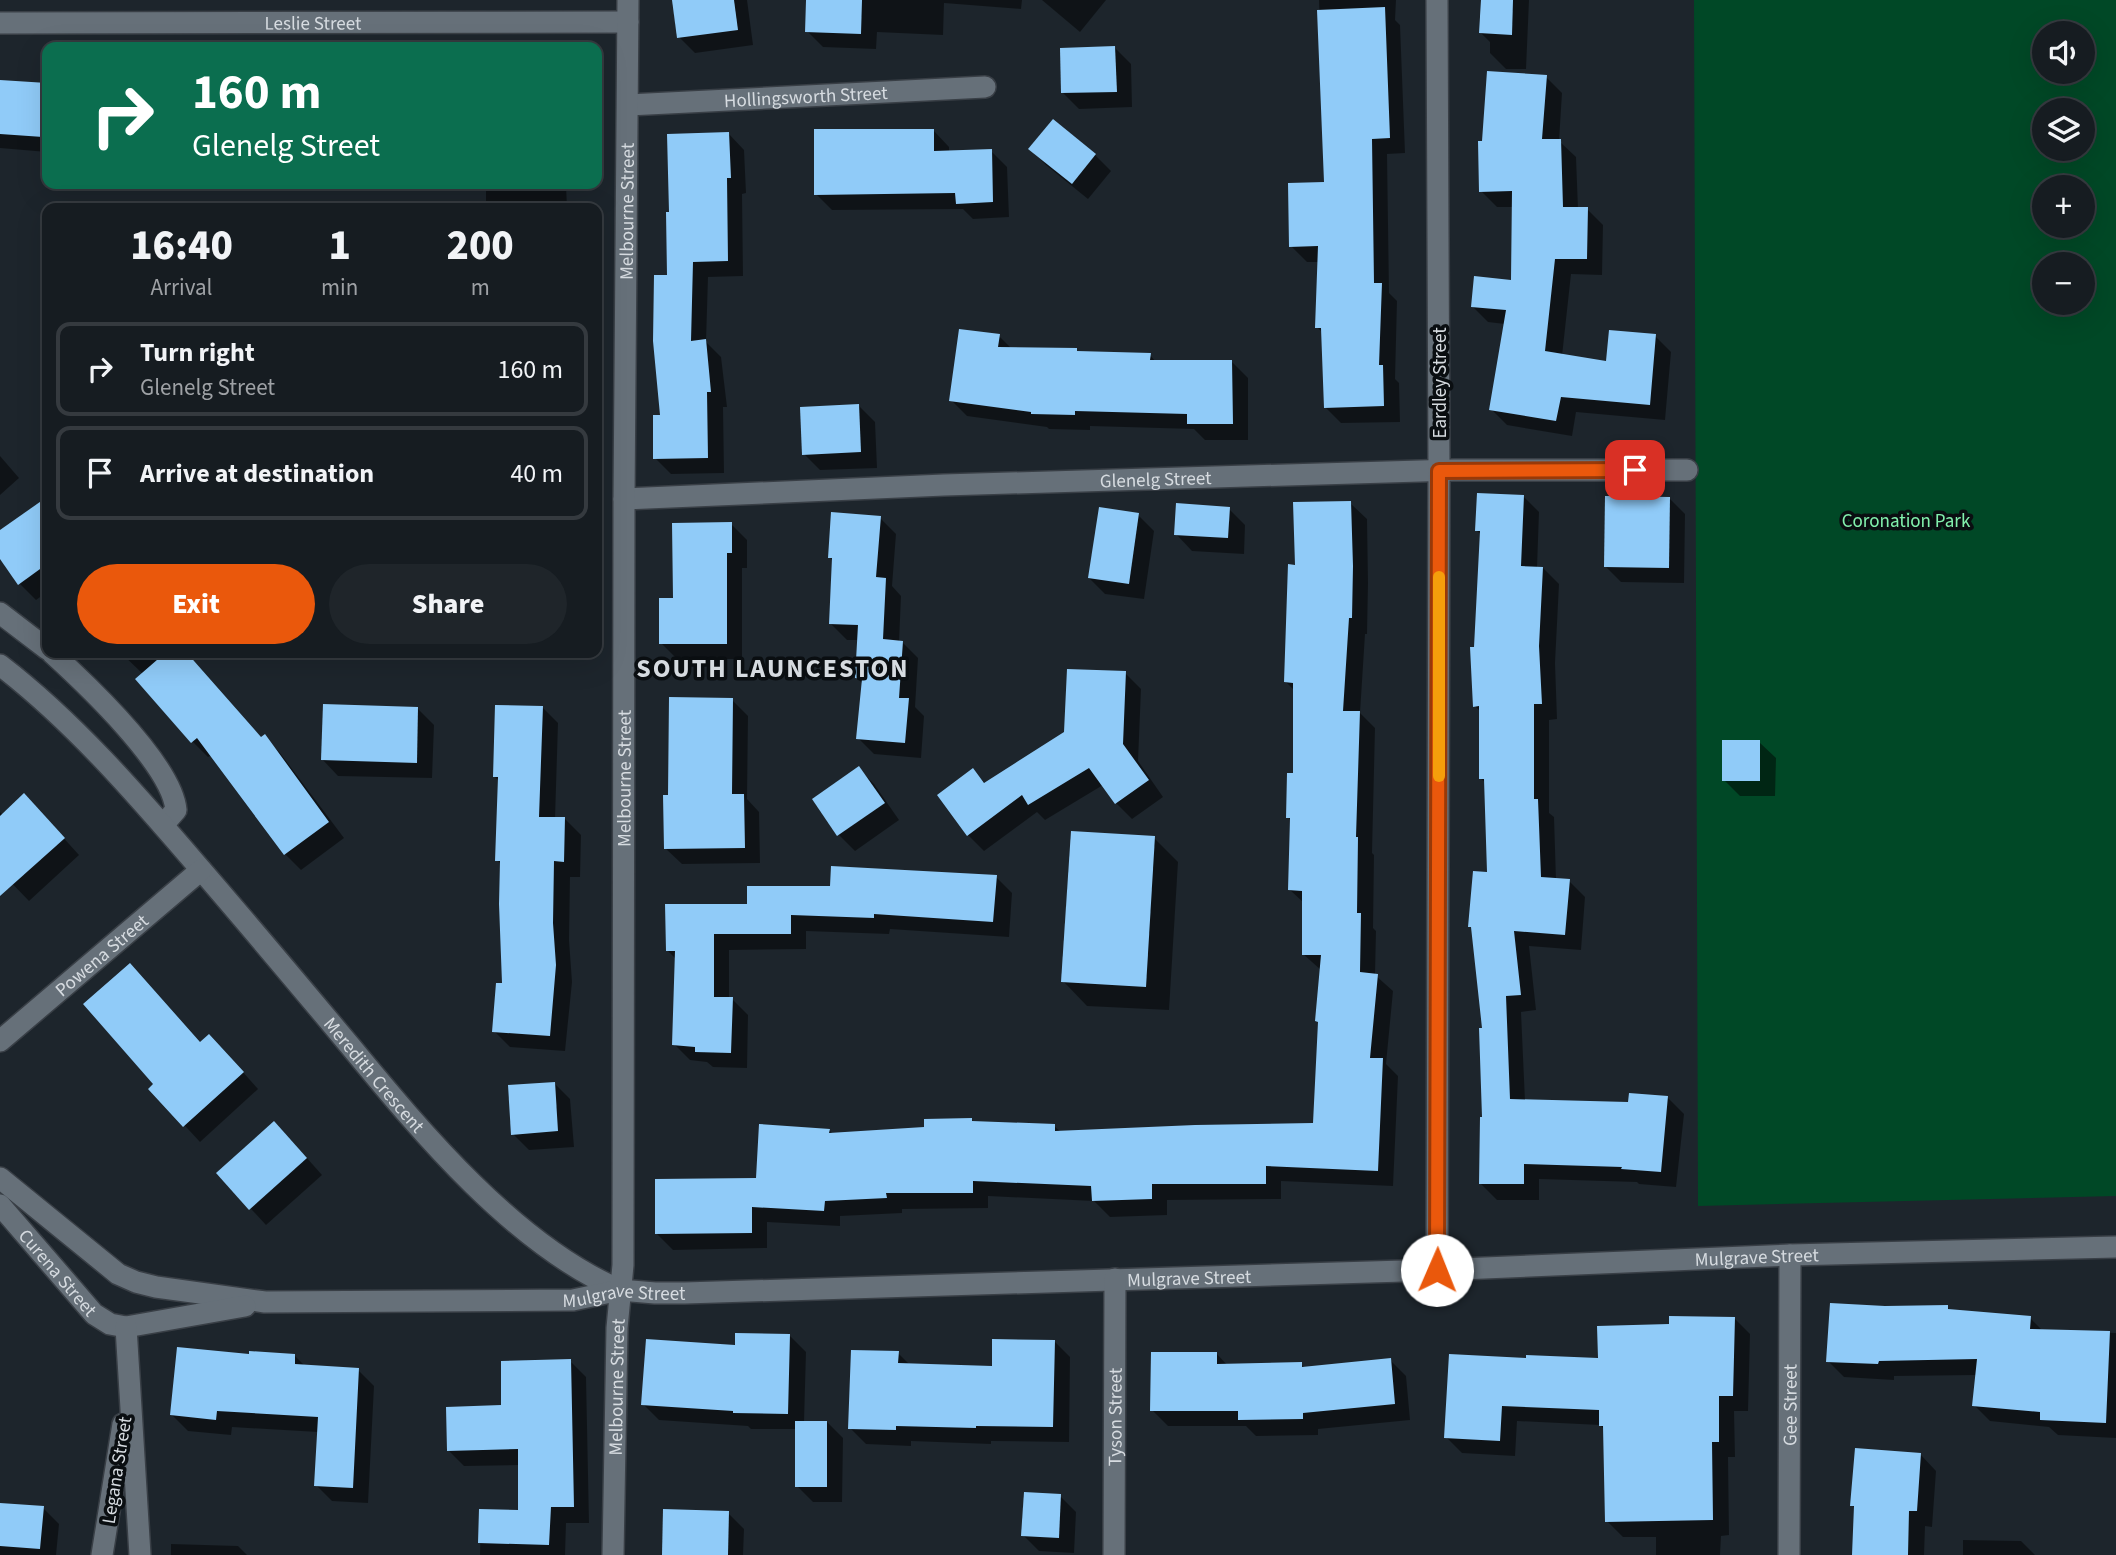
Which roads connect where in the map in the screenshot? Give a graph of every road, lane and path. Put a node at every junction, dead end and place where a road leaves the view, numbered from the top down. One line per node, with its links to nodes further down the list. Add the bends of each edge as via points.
1 (628, 0): 3 (street, Melbourne Street)
2 (1437, 0): 8 (street, Eardley Street)
3 (628, 22): 4 (street, Leslie Street); 6 (street, Melbourne Street)
4 (0, 23)
5 (985, 87): 6 (street, Hollingsworth Street)
6 (628, 105): 9 (street, Melbourne Street)
7 (1687, 470): 8 (street, Glenelg Street)
8 (1439, 471): 9 (street, Glenelg Street); 21 (street, Eardley Street)
9 (624, 499): 24 (street, Melbourne Street)
10 (0, 613): 11 (street)
11 (42, 645)
12 (58, 658): 14 (street, via 136,738 156,766 176,810)
13 (0, 665): 14 (street, Meredith Crescent, via 34,692)
14 (163, 825): 15 (street, Meredith Crescent)
15 (201, 870): 16 (street, Powena Street); 24 (street, Meredith Crescent, via 456,1166 549,1248 586,1275)
16 (0, 1041)
17 (0, 1178): 23 (street, Curena Street, via 103,1263)
18 (0, 1205): 26 (street, Curena Street, via 94,1314)
19 (2116, 1247): 20 (street, Mulgrave Street)
20 (1790, 1255): 21 (street, Mulgrave Street); 32 (street, Gee Street)
21 (1437, 1270): 22 (street, Mulgrave Street)
22 (1115, 1279): 24 (street, Mulgrave Street, via 677,1294); 31 (street, Tyson Street)
23 (136, 1282): 25 (street, Mulgrave Street)
24 (620, 1290): 25 (street, Mulgrave Street, via 573,1300); 30 (street, Melbourne Street)
25 (265, 1302): 26 (street, Mulgrave Street)
26 (127, 1327): 27 (street, Legana Street)
27 (130, 1384): 28 (street, Legana Street); 29 (street, Legana Street)
28 (102, 1555)
29 (140, 1555)
30 (613, 1555)
31 (1114, 1555)
32 (1789, 1555)

